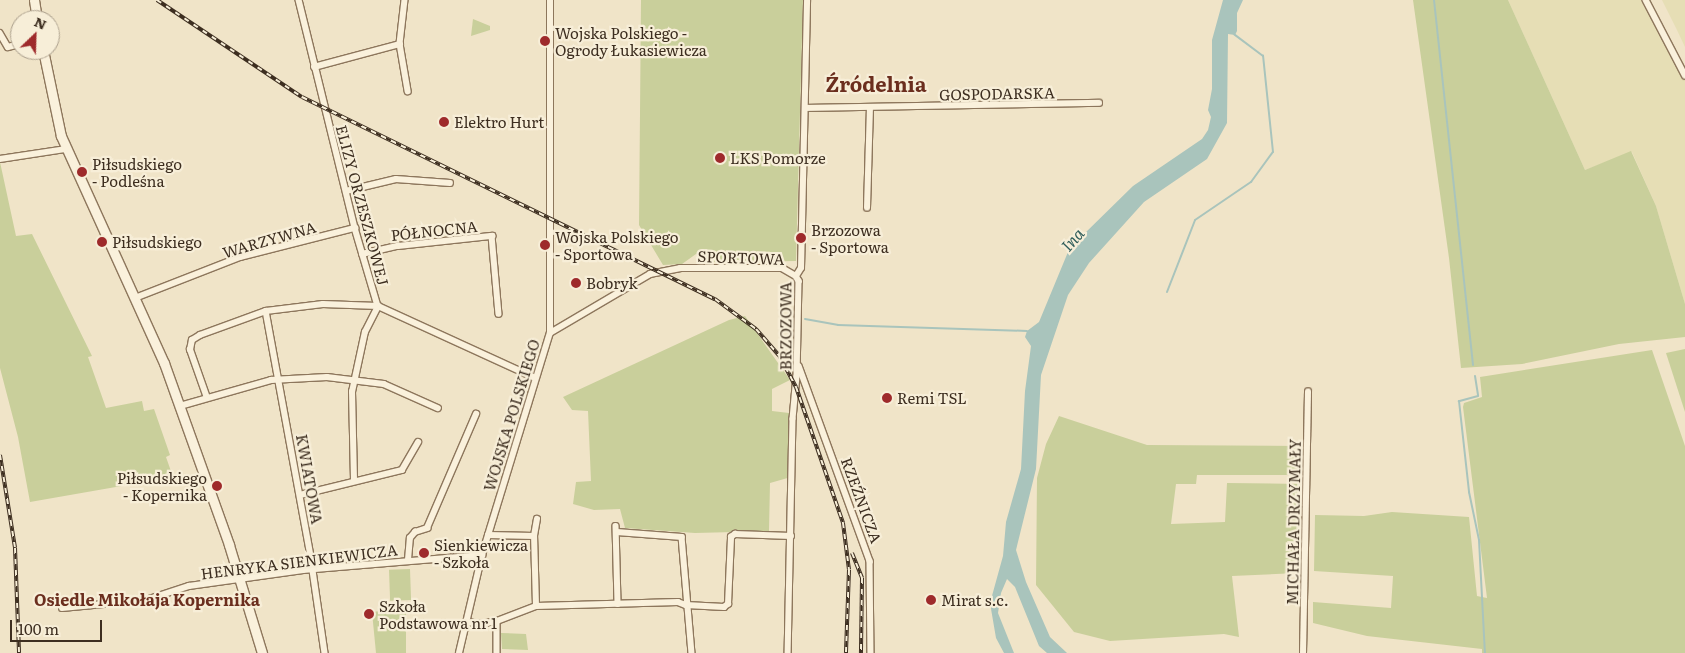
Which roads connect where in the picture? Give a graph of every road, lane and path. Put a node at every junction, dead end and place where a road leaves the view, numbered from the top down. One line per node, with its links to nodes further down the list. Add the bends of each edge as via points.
1 (298, 0): 10 (street, ELIZY ORZESZKOWEJ)
2 (405, 0): 7 (street)
3 (550, 0): 28 (street, WOJSKA POLSKIEGO)
4 (807, 0): 14 (street, BRZOZOWA)
5 (1646, 0): 11 (street)
6 (0, 33): 8 (street)
7 (400, 44): 10 (street); 12 (street)
8 (10, 46)
9 (45, 60): 16 (street)
10 (314, 67): 19 (street, ELIZY ORZESZKOWEJ)
11 (1685, 75)
12 (408, 91)
13 (1099, 103): 15 (street, GOSPODARSKA)
14 (806, 108): 15 (street, GOSPODARSKA); 23 (street, BRZOZOWA, via 801,268)
15 (870, 108): 20 (street)
16 (66, 149): 17 (street); 24 (street)
17 (0, 159)
18 (450, 183): 19 (street, via 396,179)
19 (346, 191): 21 (street, ELIZY ORZESZKOWEJ)
20 (867, 208)
21 (355, 228): 22 (street, ELIZY ORZESZKOWEJ); 24 (street, WARZYWNA, via 240,257)
22 (362, 254): 25 (street, ELIZY ORZESZKOWEJ); 27 (street, PÓŁNOCNA, via 398,246 492,236)
23 (796, 276): 28 (street, SPORTOWA, via 782,268 687,268 650,274); 29 (street, BRZOZOWA, via 799,281)
24 (135, 298): 35 (street)
25 (378, 306): 26 (street, via 323,304); 30 (street, via 365,332); 31 (street, ELIZY ORZESZKOWEJ)
26 (266, 311): 32 (street, KWIATOWA); 34 (street, via 192,340 190,350)
27 (499, 314)
28 (550, 333): 31 (street, WOJSKA POLSKIEGO)
29 (798, 361): 44 (street, BRZOZOWA); 61 (street, RZEŹNICZA, via 870,560)
30 (354, 378): 32 (street); 36 (street, via 407,392); 39 (street, via 351,412)
31 (536, 378): 42 (street, WOJSKA POLSKIEGO)
32 (279, 380): 34 (street); 40 (street, KWIATOWA)
33 (1308, 392): 62 (street, MICHAŁA DRZYMAŁY)
34 (207, 398): 35 (street)
35 (180, 406): 48 (street)
36 (438, 408)
37 (476, 414): 46 (street, via 428,528 415,532 410,538)
38 (418, 442): 39 (street, via 402,470)
39 (354, 480): 40 (street, via 348,485)
40 (300, 495): 47 (street, KWIATOWA)
41 (537, 518): 43 (street)
42 (488, 535): 43 (street); 45 (street, WOJSKA POLSKIEGO)
43 (534, 536): 51 (street)
44 (791, 536): 50 (street, via 735,534 731,537 728,604 724,607); 60 (street, BRZOZOWA)
45 (482, 556): 46 (street, HENRYKA SIENKIEWICZA); 54 (street, WOJSKA POLSKIEGO)
46 (408, 560): 47 (street, HENRYKA SIENKIEWICZA)
47 (312, 568): 48 (street, HENRYKA SIENKIEWICZA); 56 (street, KWIATOWA)
48 (240, 579): 52 (street, HENRYKA SIENKIEWICZA, via 189,586 146,600); 55 (street)
49 (618, 604): 50 (street, via 678,602); 50 (street, via 616,529 682,537); 51 (street)
50 (686, 605): 59 (street)
51 (536, 606): 53 (street)
52 (62, 608)
53 (497, 621): 54 (street, via 482,624); 58 (street)
54 (466, 622): 57 (street, WOJSKA POLSKIEGO)
55 (262, 653)
56 (325, 653)
57 (459, 653)
58 (497, 653)
59 (692, 653)
60 (788, 653)
61 (871, 653)
62 (1303, 653)

